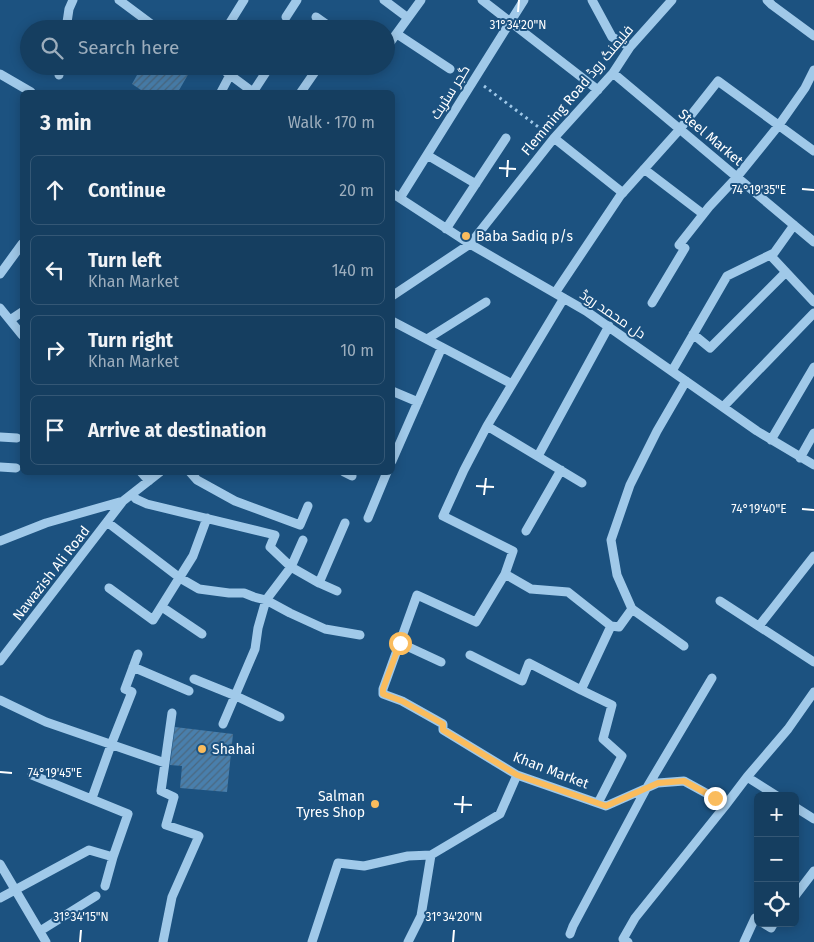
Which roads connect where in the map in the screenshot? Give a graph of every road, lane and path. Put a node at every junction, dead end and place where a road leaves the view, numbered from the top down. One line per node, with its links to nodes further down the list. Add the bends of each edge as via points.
1 (73, 0): 15 (street)
2 (119, 0): 16 (street)
3 (244, 0): 17 (street)
4 (297, 0): 12 (street)
5 (384, 0): 14 (street)
6 (421, 0): 14 (street)
7 (482, 0): 19 (street)
8 (524, 0): 19 (street, گجر سٹریٹ)
9 (592, 0): 23 (street, via 612,37)
10 (672, 0): 23 (street, Flemming Road فلیمنگ روڈ)
11 (767, 0): 21 (street)
12 (286, 17)
13 (316, 17): 18 (street)
14 (408, 18): 20 (street)
15 (67, 20)
16 (146, 20)
17 (232, 20)
18 (320, 20)
19 (510, 21): 31 (street, گجر سٹریٹ); 37 (street)
20 (397, 34): 22 (street); 24 (street)
21 (814, 36)
22 (395, 37)
23 (630, 47): 26 (street, Flemming Road فلیمنگ روڈ)
24 (450, 69)
25 (814, 70): 38 (street)
26 (613, 73): 37 (street, Flemming Road فلیمنگ روڈ); 39 (street, Steel Market)
27 (0, 74): 32 (street)
28 (230, 75): 33 (street); 34 (street)
29 (264, 75): 35 (street)
30 (313, 75): 36 (street)
31 (474, 79): 41 (path); 43 (street, گجر سٹریٹ)
32 (28, 90)
33 (222, 90)
34 (250, 90)
35 (254, 90)
36 (302, 90)
37 (598, 90): 41 (street, Flemming Road فلیمنگ روڈ)
38 (779, 125): 39 (street, via 718,81); 42 (street); 45 (street)
39 (680, 129): 44 (street); 45 (street, Steel Market)
40 (506, 138): 46 (street)
41 (554, 138): 47 (street); 53 (street, Flemming Road فلیمنگ روڈ)
42 (814, 151)
43 (427, 155): 46 (street); 48 (street, گجر سٹریٹ)
44 (644, 169): 47 (street); 49 (street)
45 (737, 177): 49 (street); 50 (street, Steel Market)
46 (476, 184): 51 (street)
47 (623, 193): 58 (street)
48 (396, 196): 51 (street, دل محمد روڈ)
49 (703, 214): 63 (street, via 679,245 685,248)
50 (794, 225): 52 (street, Steel Market); 55 (street)
51 (446, 229): 53 (street, دل محمد روڈ)
52 (814, 242)
53 (470, 244): 58 (street, دل محمد روڈ); 59 (street, Flemming Road فلیمنگ روڈ)
54 (20, 247): 57 (street)
55 (770, 255): 56 (street); 71 (street, via 727,276)
56 (786, 272): 62 (street); 71 (street, via 710,348)
57 (0, 274)
58 (555, 293): 60 (street, دل محمد روڈ)
59 (395, 294)
60 (564, 298): 69 (street, دل محمد روڈ); 77 (street)
61 (486, 302): 72 (street)
62 (814, 302)
63 (652, 303)
64 (0, 308): 67 (street)
65 (20, 313): 67 (street)
66 (814, 313): 80 (street)
67 (10, 320): 70 (street)
68 (395, 323): 72 (street)
69 (608, 326): 75 (street, دل محمد روڈ); 87 (street)
70 (20, 332)
71 (693, 334): 75 (street)
72 (426, 339): 73 (street)
73 (442, 347): 77 (street); 79 (street)
74 (814, 367): 85 (street)
75 (672, 371): 76 (street, دل محمد روڈ)
76 (686, 381): 80 (street, دل محمد روڈ); 119 (street, via 656,431 630,486 611,540 617,575)
77 (512, 384): 81 (street)
78 (395, 391): 79 (street)
79 (418, 402): 86 (street)
80 (723, 407): 85 (street, دل محمد روڈ)
81 (487, 426): 87 (street); 111 (street, via 444,516 513,551)
82 (814, 433): 88 (street)
83 (0, 437): 84 (street)
84 (18, 438)
85 (771, 440): 88 (street, دل محمد روڈ)
86 (395, 454)
87 (538, 456): 92 (street)
88 (800, 458): 89 (street, دل محمد روڈ)
89 (814, 465)
90 (0, 467): 91 (street)
91 (16, 468)
92 (561, 470): 98 (street); 106 (street)
93 (144, 475): 97 (street)
94 (156, 475): 97 (street)
95 (193, 475): 101 (street, via 235,501 300,525)
96 (386, 475): 103 (street)
97 (149, 481): 99 (street)
98 (582, 483)
99 (132, 494): 100 (street); 102 (street, via 147,504)
100 (123, 501): 104 (street, Nawazish Ali Road); 108 (street, via 46,523)
101 (308, 506)
102 (207, 518): 110 (street, via 275,535 270,548); 112 (street, via 193,556)
103 (368, 518)
104 (107, 522): 112 (street); 126 (street, Nawazish Ali Road)
105 (345, 523): 113 (street)
106 (526, 531)
107 (303, 540): 110 (street)
108 (0, 541)
109 (814, 556): 121 (street)
110 (291, 567): 113 (street); 116 (street)
111 (505, 574): 120 (street, via 531,589 568,592); 124 (street, via 476,622 417,594)
112 (180, 578): 116 (street, via 199,588 244,593); 118 (street)
113 (319, 583): 115 (street)
114 (109, 588): 118 (street, via 153,620)
115 (338, 591)
116 (266, 600): 123 (street, via 325,629); 137 (street, via 255,648)
117 (720, 600): 121 (street)
118 (162, 607): 122 (street)
119 (632, 609): 120 (street, via 619,627); 125 (street)
120 (611, 626): 134 (street)
121 (759, 626): 130 (street)
122 (202, 634)
123 (360, 635)
124 (400, 643): 129 (street); 145 (street, Khan Market, via 383,694 443,724 443,730)
125 (684, 646)
126 (2, 654)
127 (138, 654): 131 (street)
128 (470, 655): 134 (street, via 522,681 529,663)
129 (441, 662)
130 (814, 662)
131 (133, 667): 135 (street); 142 (street, via 125,689 132,692)
132 (712, 678): 147 (street)
133 (194, 680): 137 (street)
134 (581, 690): 150 (street, via 612,705 603,739 622,756)
135 (189, 691)
136 (813, 695): 146 (street)
137 (236, 696): 140 (street); 141 (street)
138 (0, 700): 142 (street, via 46,722)
139 (172, 713): 143 (street)
140 (280, 716)
141 (223, 724)
142 (111, 745): 143 (street); 149 (street)
143 (165, 764): 167 (street, via 161,792 174,797 166,825 199,836 172,897)
144 (32, 775): 149 (street)
145 (517, 775): 150 (street, Khan Market); 154 (street, via 500,814)
146 (747, 777): 148 (street); 151 (street)
147 (646, 789): 150 (street, Khan Market, via 606,806); 151 (street, Khan Market, via 658,783 684,781); 165 (street)
148 (771, 792)
149 (92, 798): 155 (street, via 128,814)
150 (598, 803)
151 (725, 806): 170 (street, via 634,918 623,939)
152 (799, 810): 153 (street)
153 (814, 819)
154 (431, 855): 168 (street, via 408,856 364,866 338,863); 169 (street, via 421,916)
155 (113, 857): 158 (street); 159 (street, via 89,850)
156 (0, 864): 159 (street)
157 (814, 871): 160 (street)
158 (105, 886)
159 (15, 891): 162 (street); 164 (street)
160 (799, 891)
161 (96, 896): 164 (street)
162 (0, 898)
163 (754, 920): 171 (street)
164 (40, 931): 166 (street)
165 (570, 934)
166 (46, 942)
167 (163, 942)
168 (312, 942)
169 (408, 942)
170 (628, 942)
171 (744, 942)

